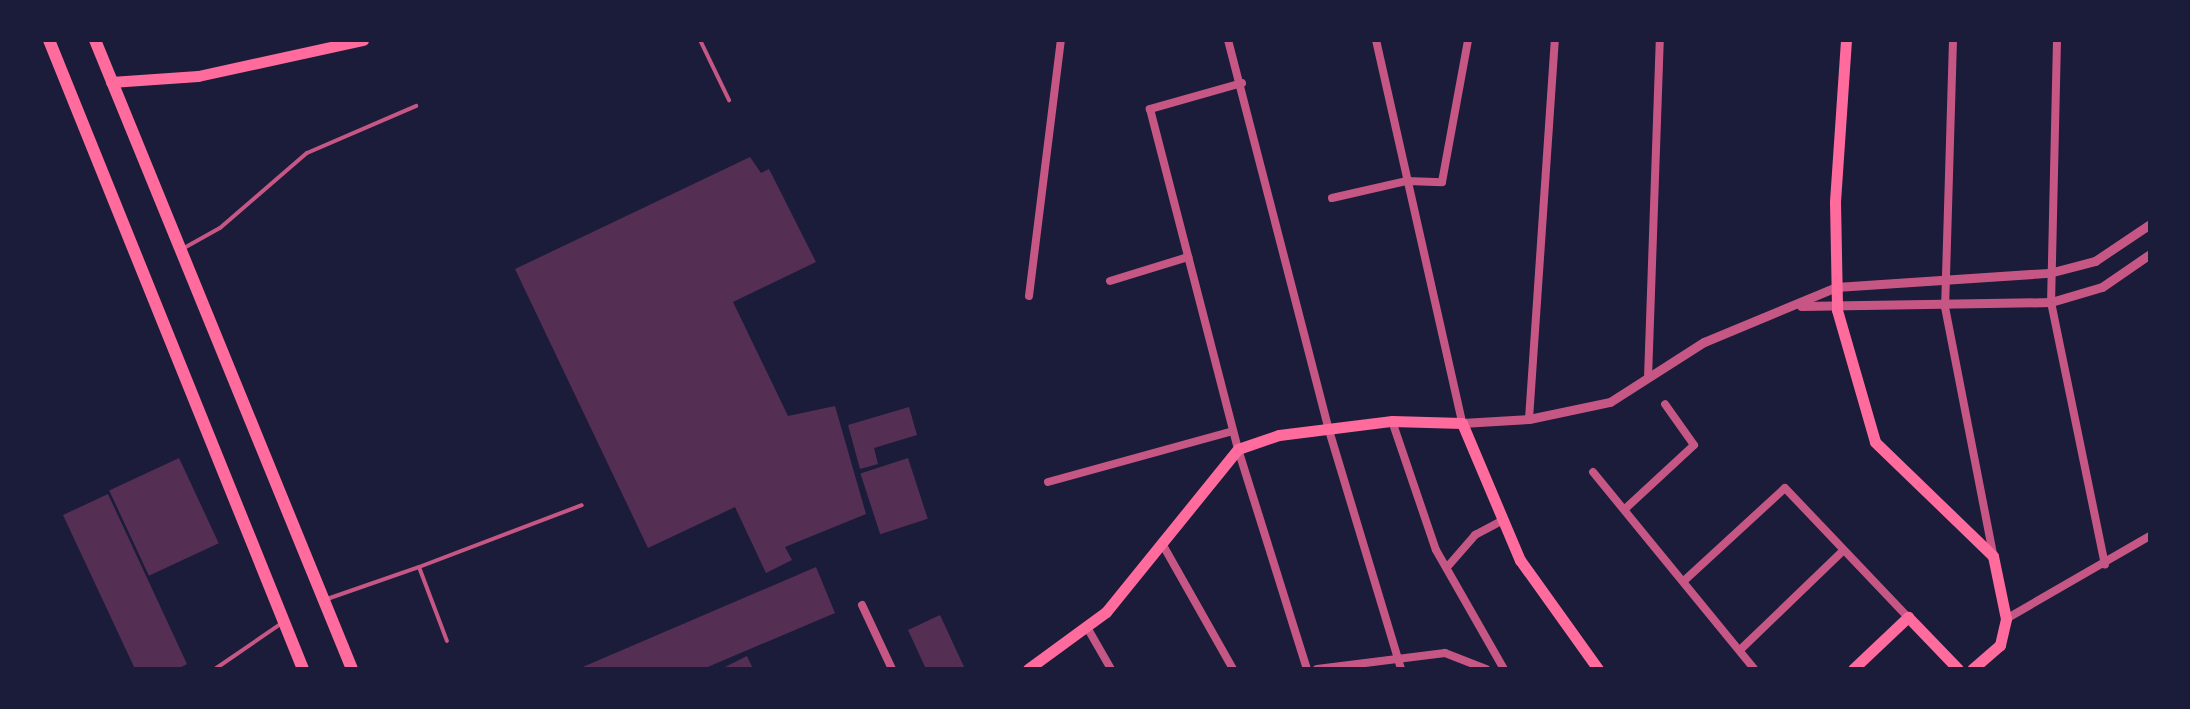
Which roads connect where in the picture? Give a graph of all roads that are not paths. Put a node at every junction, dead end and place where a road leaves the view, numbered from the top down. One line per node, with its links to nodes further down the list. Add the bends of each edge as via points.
1 (49, 40): 58 (main road)
2 (95, 40): 14 (main road)
3 (363, 40): 14 (main road, via 198,76)
4 (700, 40): 16 (lane)
5 (1061, 40): 28 (street)
6 (1228, 40): 15 (street)
7 (1376, 40): 18 (street)
8 (1468, 40): 18 (street, via 1442,182)
9 (1555, 40): 35 (street)
10 (1660, 40): 33 (street)
11 (1846, 40): 27 (main road)
12 (1953, 40): 25 (street)
13 (2057, 40): 24 (street)
14 (111, 82): 21 (main road)
15 (1242, 83): 23 (street, via 1150,109); 38 (street)
16 (729, 100)
17 (416, 106): 21 (lane, via 307,153 220,228)
18 (1407, 181): 19 (street); 37 (street)
19 (1332, 198)
20 (2150, 224): 24 (street, via 2095,261)
21 (184, 248): 54 (main road)
22 (2150, 254): 29 (street, via 2102,287)
23 (1188, 257): 26 (street); 39 (street)
24 (2049, 273): 25 (street); 29 (street)
25 (1944, 280): 27 (street); 31 (street)
26 (1110, 281)
27 (1836, 287): 30 (street); 32 (main road)
28 (1029, 296)
29 (2051, 302): 31 (street); 50 (street)
30 (1801, 306): 32 (street); 33 (street, via 1704,342)
31 (1945, 307): 32 (street); 49 (street)
32 (1837, 310): 49 (main road, via 1875,442)
33 (1648, 378): 35 (street, via 1610,402)
34 (1665, 404): 44 (street, via 1694,445)
35 (1529, 419): 37 (street)
36 (1392, 421): 37 (main road); 38 (main road); 51 (street, via 1436,550)
37 (1462, 423): 45 (main road)
38 (1328, 427): 40 (main road); 62 (street)
39 (1233, 431): 40 (street); 42 (street)
40 (1238, 449): 47 (main road); 70 (street)
41 (1593, 472): 44 (street)
42 (1048, 482)
43 (582, 505): 52 (lane)
44 (1625, 509): 53 (street)
45 (1503, 520): 51 (street, via 1475,535); 75 (main road, via 1520,560)
46 (2150, 536): 50 (street)
47 (1164, 547): 59 (main road); 69 (street)
48 (1843, 551): 53 (street, via 1785,488); 56 (street); 61 (street)
49 (1993, 556): 57 (main road)
50 (2105, 564): 57 (street)
51 (1449, 565): 74 (street)
52 (419, 567): 54 (lane); 60 (lane)
53 (1686, 579): 61 (street)
54 (325, 600): 65 (main road)
55 (862, 605): 66 (street)
56 (1908, 617): 77 (main road); 78 (main road)
57 (2006, 619): 79 (main road, via 2000,645)
58 (284, 622): 63 (lane); 64 (main road)
59 (1088, 629): 67 (main road); 68 (street)
60 (447, 641)
61 (1741, 649): 76 (street)
62 (1397, 655): 71 (street); 72 (street); 73 (street, via 1445,653)
63 (215, 669)
64 (303, 669)
65 (352, 669)
66 (892, 669)
67 (1028, 669)
68 (1111, 669)
69 (1233, 669)
70 (1307, 669)
71 (1317, 669)
72 (1401, 669)
73 (1486, 669)
74 (1504, 669)
75 (1598, 669)
76 (1754, 669)
77 (1853, 669)
78 (1958, 669)
79 (1972, 669)

